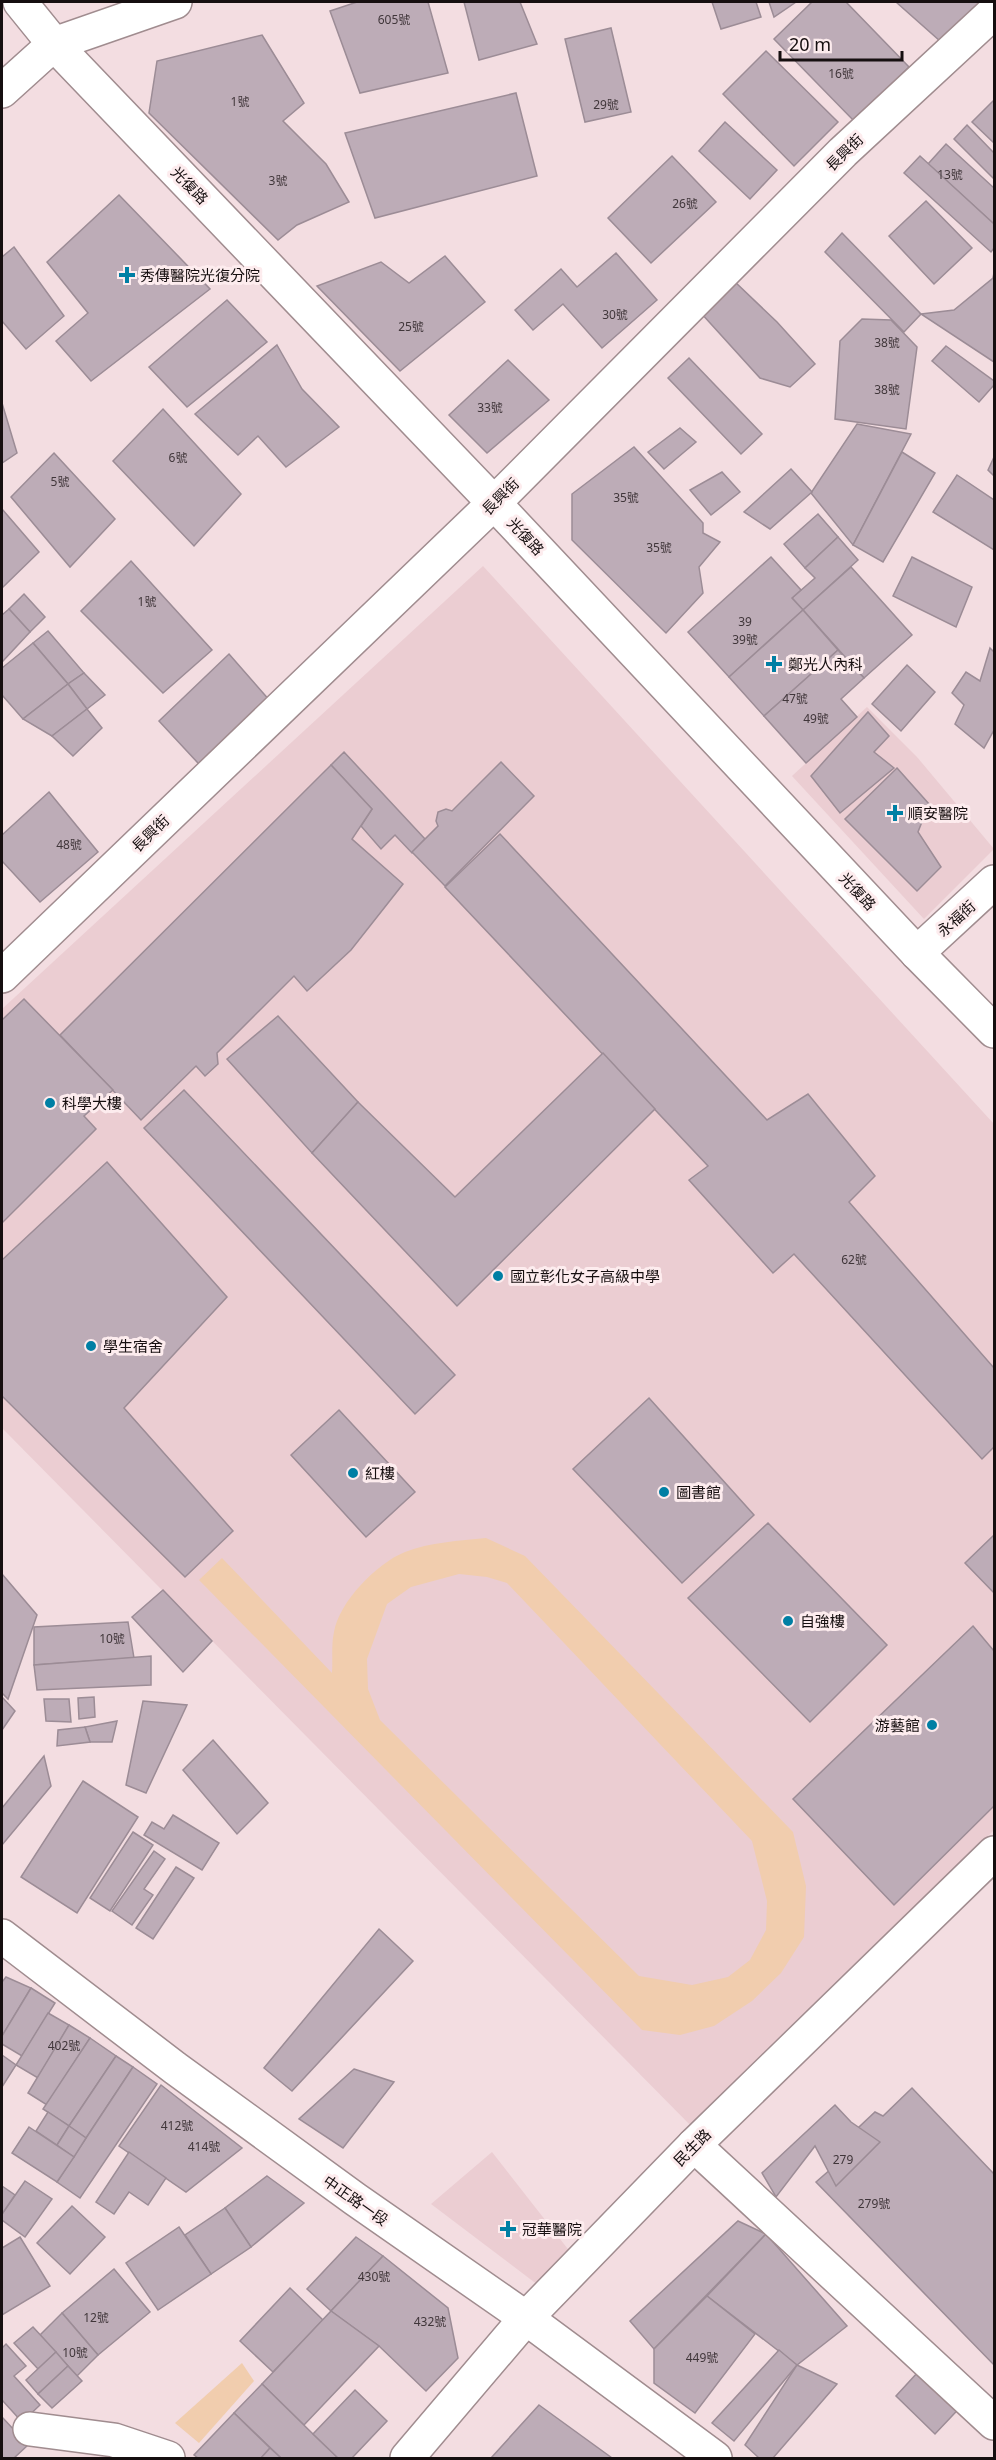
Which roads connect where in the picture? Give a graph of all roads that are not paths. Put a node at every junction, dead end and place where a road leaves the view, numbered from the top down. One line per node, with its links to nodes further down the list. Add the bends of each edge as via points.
1 (20, 2): 4 (street, 光復路)
2 (176, 2): 4 (street)
3 (994, 12): 6 (street, 長興街, via 843,152)
4 (54, 44): 5 (street); 6 (street, 光復路)
5 (2, 91)
6 (494, 502): 8 (street, 光復路); 9 (street, 長興街)
7 (994, 882): 8 (street, 永福街)
8 (917, 953): 10 (street, 光復路)
9 (2, 976)
10 (994, 1031)
11 (990, 1867): 13 (street, 民生路)
12 (2, 1936): 14 (street, 中正路一段, via 354,2199)
13 (694, 2145): 14 (street, 民生路); 15 (street)
14 (526, 2318): 18 (street, 民生路); 19 (street, 中正路一段)
15 (994, 2423)
16 (30, 2429): 17 (street, via 114,2440)
17 (168, 2458)
18 (407, 2458)
19 (715, 2458)

